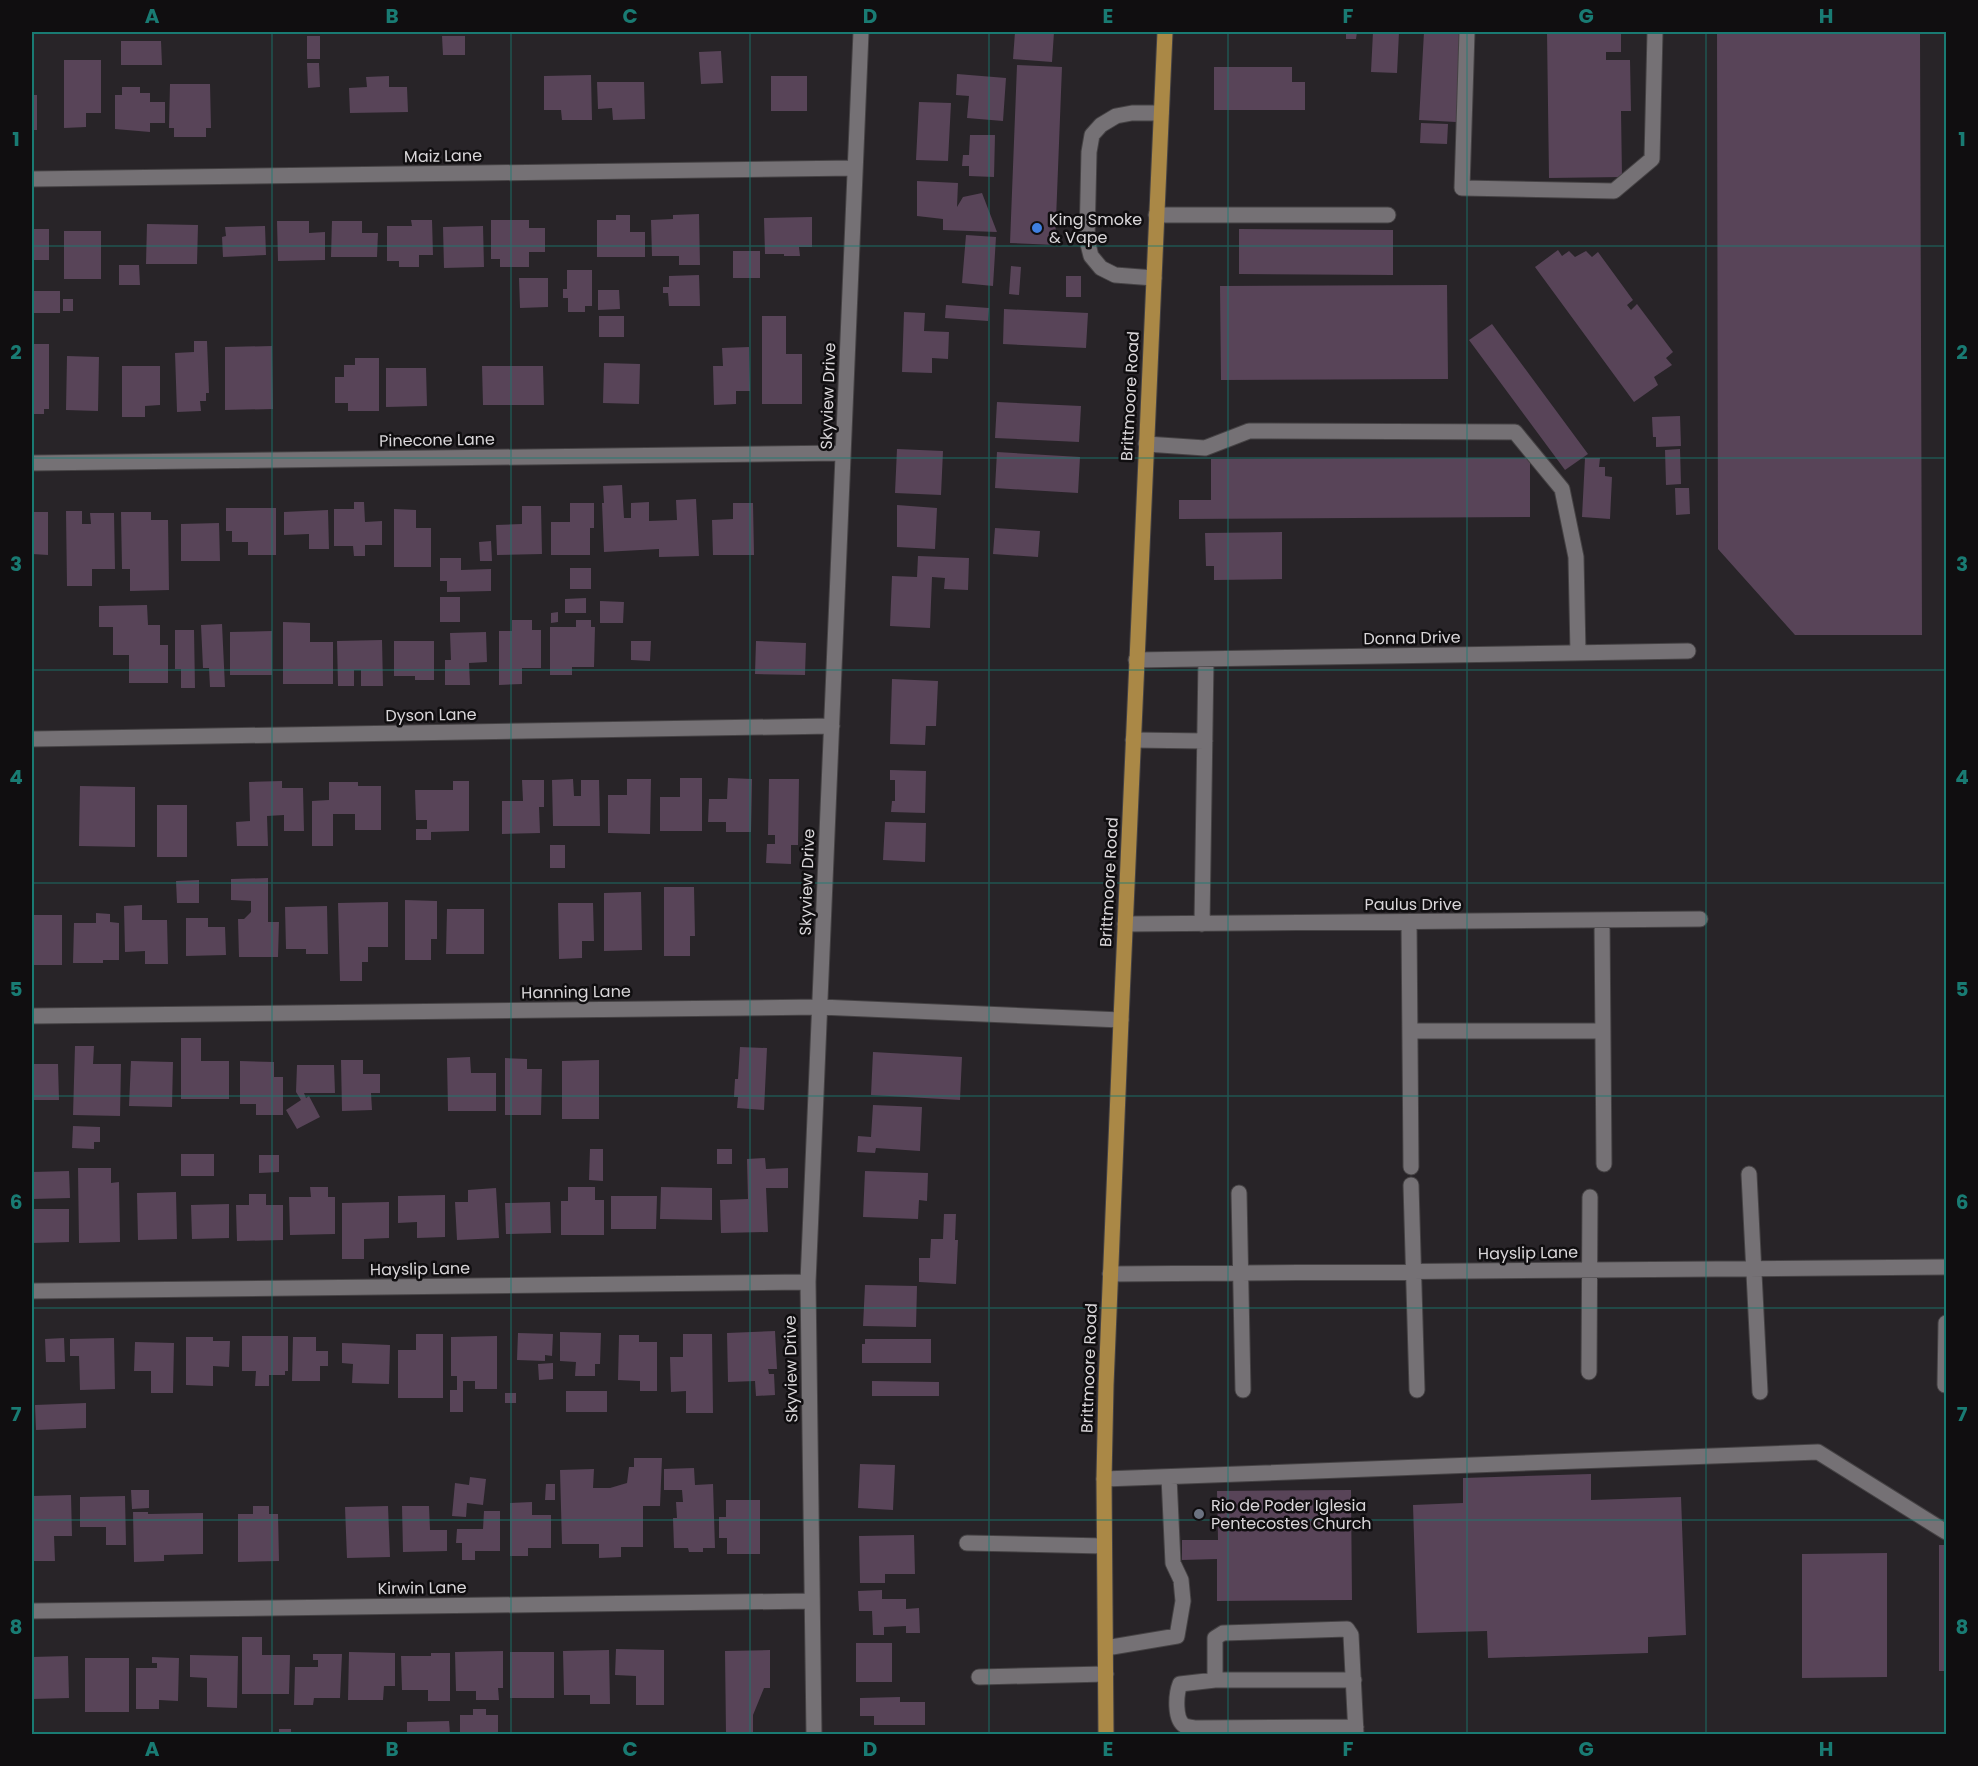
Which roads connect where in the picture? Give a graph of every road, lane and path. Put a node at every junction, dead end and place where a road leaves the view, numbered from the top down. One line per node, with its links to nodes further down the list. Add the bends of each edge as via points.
1 (861, 32): 6 (street, Skyview Drive)
2 (1165, 32): 5 (main road, Brittmoore Road)
3 (1467, 32): 4 (street, via 1462,188 1614,191 1652,159)
4 (1655, 32)
5 (1161, 113): 8 (main road, Brittmoore Road); 10 (street, via 1132,113 1101,124 1092,135 1089,152 1087,240 1091,256 1101,268 1115,275)
6 (855, 168): 7 (street, Maiz Lane); 12 (street, Skyview Drive)
7 (32, 179)
8 (1156, 215): 9 (street); 10 (main road, Brittmoore Road)
9 (1388, 215)
10 (1154, 278): 11 (main road, Brittmoore Road)
11 (1146, 444): 15 (street, via 1205,448 1249,431 1515,432 1562,489 1576,557); 17 (main road, Brittmoore Road)
12 (843, 453): 13 (street, Pinecone Lane); 18 (street, Skyview Drive)
13 (32, 464)
14 (1688, 651): 15 (street, Donna Drive)
15 (1578, 653): 16 (street, Donna Drive)
16 (1206, 659): 17 (street, Donna Drive); 21 (street)
17 (1136, 660): 20 (main road, Brittmoore Road)
18 (832, 726): 19 (street, Dyson Lane); 27 (street, Skyview Drive)
19 (32, 739)
20 (1133, 740): 21 (street); 25 (main road, Brittmoore Road)
21 (1205, 741): 26 (street)
22 (1602, 920): 23 (street, Paulus Drive); 24 (street, Paulus Drive); 31 (street)
23 (1700, 920)
24 (1409, 922): 26 (street, Paulus Drive); 30 (street)
25 (1125, 924): 26 (street, Paulus Drive); 29 (main road, Brittmoore Road)
26 (1202, 924)
27 (820, 1007): 28 (street, Hanning Lane); 29 (street, Hanning Lane); 44 (street, Skyview Drive)
28 (32, 1016)
29 (1121, 1020): 43 (main road, Brittmoore Road)
30 (1410, 1031): 31 (street); 33 (street)
31 (1603, 1031): 32 (street)
32 (1604, 1164)
33 (1411, 1167)
34 (1749, 1174): 39 (street)
35 (1411, 1185): 41 (street)
36 (1239, 1193): 42 (street)
37 (1590, 1197): 40 (street)
38 (1947, 1267): 39 (street, Hayslip Lane)
39 (1754, 1269): 40 (street, Hayslip Lane); 51 (street)
40 (1589, 1270): 41 (street, Hayslip Lane); 47 (street)
41 (1413, 1272): 42 (street, Hayslip Lane); 50 (street)
42 (1240, 1273): 43 (street, Hayslip Lane); 49 (street)
43 (1110, 1274): 53 (main road, Brittmoore Road)
44 (808, 1282): 45 (street, Hayslip Lane); 57 (street, Skyview Drive)
45 (32, 1292)
46 (1947, 1323): 48 (street)
47 (1589, 1372)
48 (1945, 1385)
49 (1243, 1390)
50 (1417, 1390)
51 (1760, 1392)
52 (1169, 1477): 53 (street); 54 (street, via 1818,1452); 59 (street, via 1173,1563 1181,1580 1183,1601 1176,1636)
53 (1104, 1479): 56 (main road, Brittmoore Road)
54 (1947, 1532)
55 (968, 1543): 56 (street)
56 (1104, 1546): 59 (main road, Brittmoore Road)
57 (812, 1601): 58 (street, Kirwin Lane); 65 (street, Skyview Drive)
58 (32, 1611)
59 (1106, 1648): 60 (main road, Brittmoore Road)
60 (1106, 1674): 61 (street); 66 (main road, Brittmoore Road)
61 (979, 1677)
62 (1215, 1680): 63 (street); 63 (street, via 1214,1646 1218,1634 1343,1628 1351,1635); 64 (street, via 1180,1684 1178,1709 1184,1725)
63 (1354, 1680): 64 (street)
64 (1356, 1731)
65 (814, 1734)
66 (1106, 1734)

